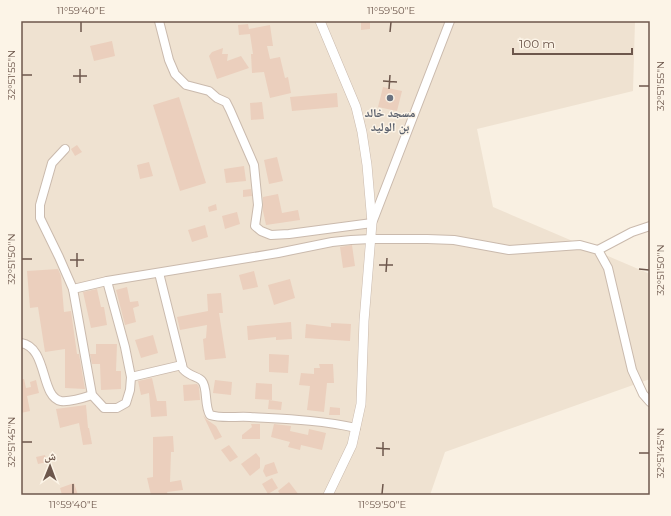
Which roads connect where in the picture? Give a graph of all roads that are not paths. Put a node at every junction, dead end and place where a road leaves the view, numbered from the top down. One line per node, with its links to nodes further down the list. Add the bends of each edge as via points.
1 (159, 21): 5 (street, via 175,74 186,85 209,91 226,102 230,110 254,165 258,205 255,226 271,234 289,234)
2 (320, 21): 5 (street, via 356,107 367,166)
3 (450, 21): 5 (street)
4 (65, 149): 11 (street, via 52,163 40,206 40,218)
5 (372, 223): 7 (street)
6 (650, 226): 8 (street, via 632,232)
7 (371, 239): 8 (street, via 454,240 509,250 580,245); 9 (street, via 332,242); 17 (street, via 364,321 361,404)
8 (598, 250): 16 (street, via 608,268 632,370 643,394)
9 (159, 273): 10 (street); 13 (street)
10 (107, 282): 11 (street); 14 (street, via 125,347)
11 (73, 289): 15 (street)
12 (21, 343): 15 (street, via 32,346 51,393 56,398 65,401)
13 (182, 365): 14 (street); 17 (street, via 190,376 202,380 207,410 210,415 218,418 239,416 294,419)
14 (130, 377): 15 (street, via 126,403 117,408 104,408)
15 (92, 395)
16 (650, 402)
17 (356, 428): 18 (street, via 352,445)
18 (328, 495)

